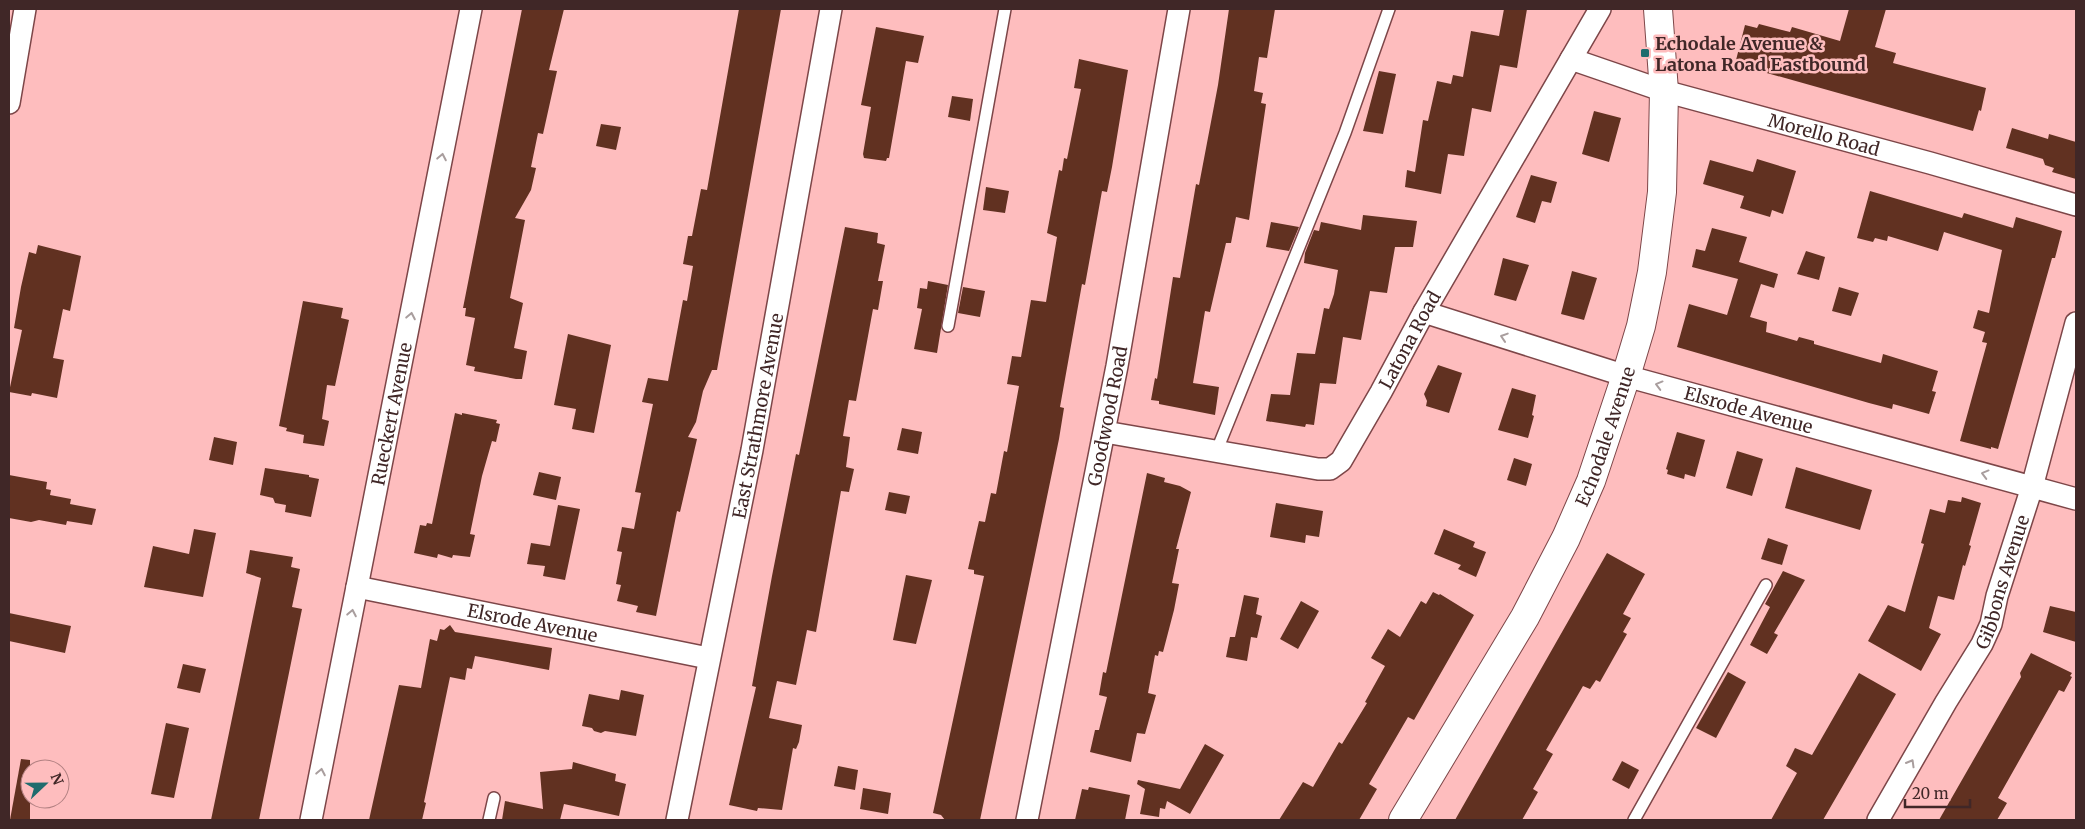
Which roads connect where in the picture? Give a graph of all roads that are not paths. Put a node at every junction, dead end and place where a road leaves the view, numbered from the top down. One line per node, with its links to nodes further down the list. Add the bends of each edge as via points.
1 (25, 9): 11 (street)
2 (471, 9): 22 (street, Rueckert Avenue, one-way to 2)
3 (830, 9): 23 (street, East Strathmore Avenue, via 752,450)
4 (1005, 9): 15 (lane)
5 (1179, 9): 17 (street, Goodwood Road)
6 (1389, 9): 18 (lane, via 1344,133)
7 (1600, 9): 9 (street, Latona Road)
8 (1658, 9): 10 (main road, Echodale Avenue)
9 (1571, 59): 10 (street, Morello Road); 13 (street, Latona Road)
10 (1664, 91): 12 (street, Morello Road); 16 (main road, Echodale Avenue, via 1662,192 1652,272)
11 (9, 103)
12 (2076, 205)
13 (1424, 312): 16 (street, Elsrode Avenue, one-way to 13); 18 (street, Latona Road, via 1341,461 1330,469)
14 (2076, 324): 19 (street, Gibbons Avenue)
15 (948, 326)
16 (1626, 376): 19 (street, Elsrode Avenue, one-way to 16); 29 (main road, Echodale Avenue, via 1591,482 1566,538 1525,617)
17 (1105, 432): 18 (street, Latona Road); 28 (street, Goodwood Road)
18 (1217, 450)
19 (2032, 486): 20 (street, Elsrode Avenue); 31 (street, Gibbons Avenue, one-way to 19, via 1982,644 1991,624)
20 (2076, 499)
21 (1766, 585): 30 (lane)
22 (357, 586): 23 (street, Elsrode Avenue); 25 (street, Rueckert Avenue, one-way to 22)
23 (708, 658): 27 (street, East Strathmore Avenue)
24 (494, 798): 26 (lane)
25 (311, 820)
26 (489, 820)
27 (677, 820)
28 (1027, 820)
29 (1403, 820)
30 (1634, 820)
31 (1878, 820)

